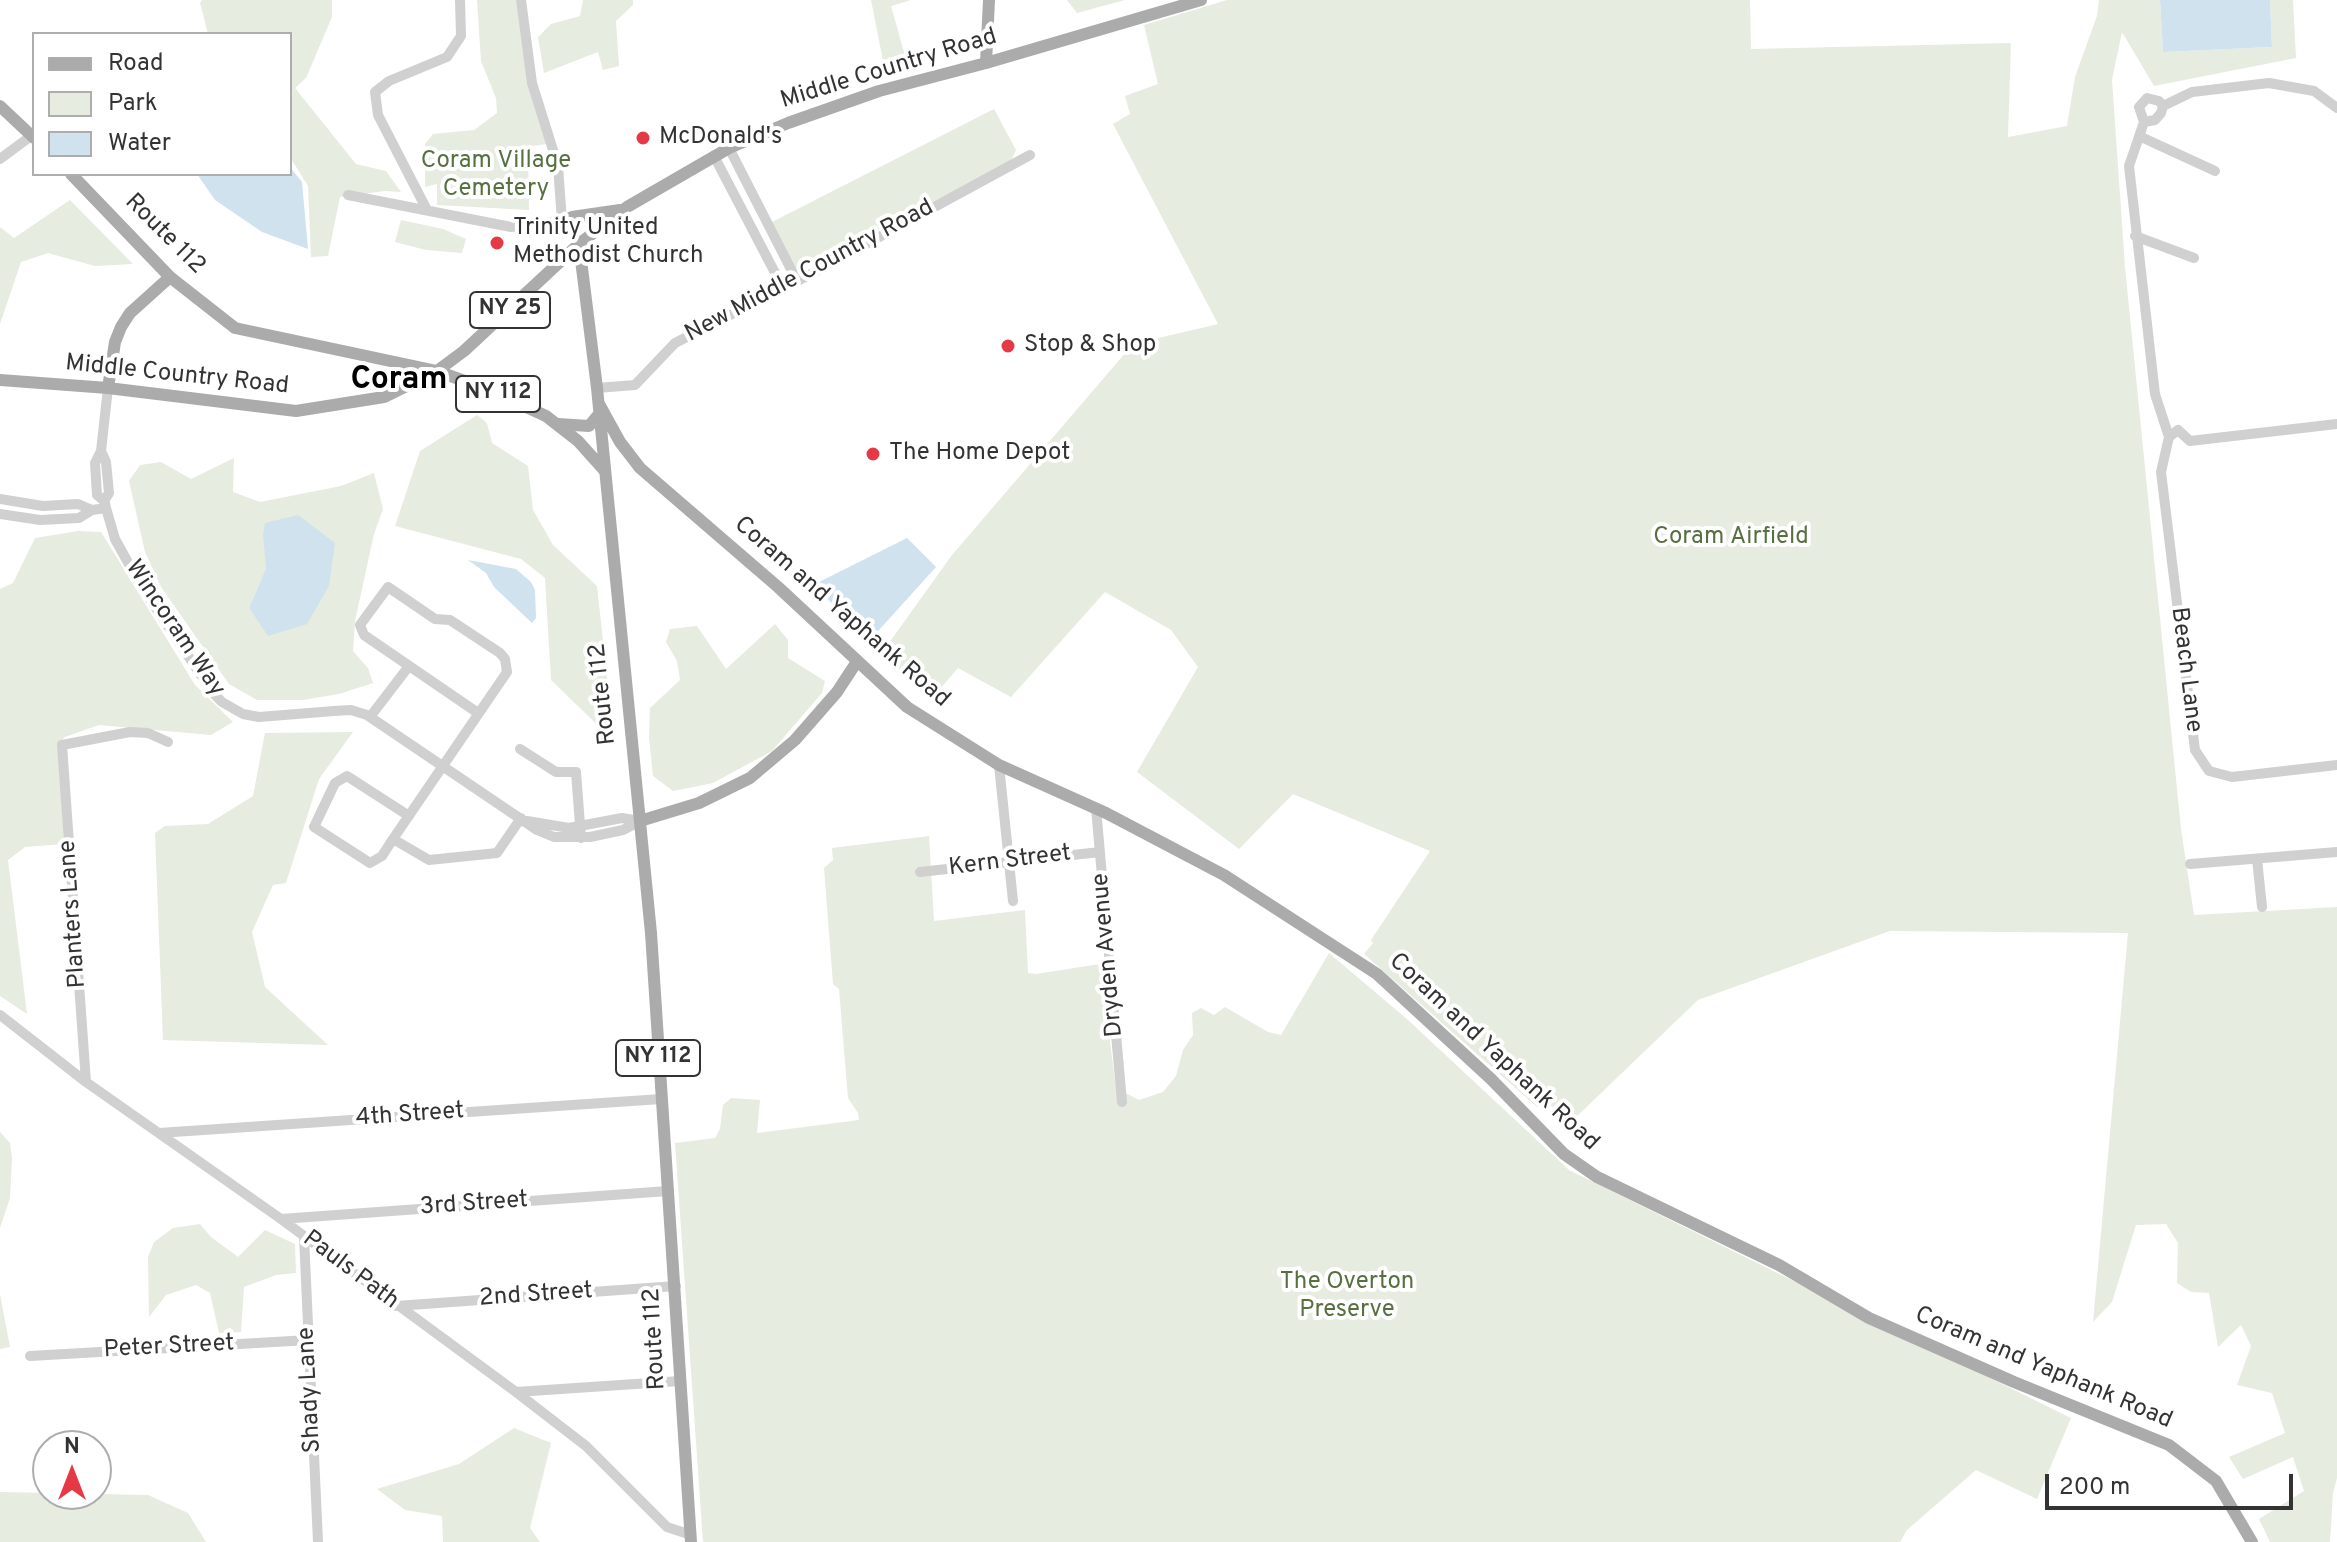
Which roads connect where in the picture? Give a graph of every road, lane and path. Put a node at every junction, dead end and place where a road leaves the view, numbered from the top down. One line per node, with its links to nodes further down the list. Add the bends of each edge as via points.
1 (460, 0): 20 (street, via 461,36 447,57 375,92 378,115)
2 (521, 0): 22 (street, via 532,83 558,166)
3 (989, 0): 5 (main road)
4 (1201, 0): 5 (main road, Middle Country Road / NY 25)
5 (986, 63): 13 (main road, Middle Country Road / NY 25, via 837,104)
6 (0, 106): 10 (main road)
7 (2163, 106): 8 (street, Beach Lane, via 2192,92 2269,83 2314,91); 9 (street, Beach Lane, via 2155,120); 9 (street, Beach Lane, via 2153,99 2142,101)
8 (2337, 108)
9 (2144, 122): 11 (street, Beach Lane)
10 (32, 136)
11 (2139, 136): 17 (street); 23 (street, Beach Lane, via 2129,166)
12 (32, 138): 16 (street)
13 (729, 148): 15 (main road, Middle Country Road / NY 25); 27 (street)
14 (1030, 155): 27 (street, New Middle Country Road)
15 (714, 156): 21 (main road, Middle Country Road / NY 25); 28 (street)
16 (0, 159)
17 (2215, 171)
18 (73, 176): 26 (main road, Route 112 / NY 112)
19 (348, 195): 20 (street)
20 (427, 210): 22 (street, via 511,227)
21 (623, 210): 22 (main road); 24 (main road, Middle Country Road / NY 25)
22 (562, 221): 24 (street)
23 (2135, 236): 25 (street); 36 (street, Beach Lane, via 2155,394)
24 (579, 244): 29 (main road, Middle Country Road / NY 25); 32 (main road)
25 (2194, 258)
26 (170, 277): 29 (main road, Route 112 / NY 112, via 235,328); 31 (main road, via 121,327)
27 (797, 281): 28 (street, New Middle Country Road)
28 (783, 288): 32 (street, New Middle Country Road, via 675,343 635,385)
29 (437, 371): 31 (main road, Middle Country Road / NY 25, via 384,397 296,411); 34 (main road, Route 112 / NY 112)
30 (0, 380): 31 (main road, Middle Country Road / NY 25)
31 (108, 388): 39 (street, Wincoram Way, via 95,463 96,492)
32 (597, 388): 33 (main road)
33 (599, 409): 34 (main road, via 589,426); 37 (main road); 42 (main road, Coram and Yaphank Road, via 631,457 670,496 759,570)
34 (555, 423): 37 (main road, Route 112 / NY 112)
35 (2337, 424): 36 (street, via 2190,441 2178,430)
36 (2169, 437): 50 (street, Beach Lane, via 2161,472 2195,750 2209,771 2232,777)
37 (604, 470): 54 (main road, Route 112 / NY 112)
38 (0, 499): 40 (street, via 43,506 78,504)
39 (105, 505): 40 (street); 45 (street, Wincoram Way, via 115,539 141,586 222,702 259,717 342,710)
40 (92, 510): 41 (street, via 79,518)
41 (0, 514)
42 (856, 663): 49 (main road, Coram and Yaphank Road, via 907,707); 54 (main road, via 795,740 750,778 699,803)
43 (409, 666): 44 (street); 44 (street, via 364,635 360,625 388,587 435,619 450,620 505,659 507,672); 45 (street)
44 (478, 713): 48 (street)
45 (370, 717): 48 (street, Wincoram Way)
46 (168, 742): 67 (street, Planters Lane, via 130,732 62,745)
47 (520, 749): 55 (street, via 556,772 576,772)
48 (443, 765): 52 (street); 53 (street, Wincoram Way)
49 (999, 765): 51 (main road, Coram and Yaphank Road); 61 (street)
50 (2337, 765)
51 (1096, 808): 58 (street, Dryden Avenue); 82 (main road, Coram and Yaphank Road, via 1224,875 1377,974 1564,1154 1597,1177 1779,1265 1923,1343 2169,1445 2216,1481)
52 (409, 816): 57 (street); 57 (street, via 347,776 335,783 314,827 370,863)
53 (523, 819): 55 (street, Wincoram Way); 56 (street, Wincoram Way, via 554,837); 57 (street, via 497,853 429,860)
54 (640, 821): 55 (street, Wincoram Way, via 622,818); 56 (street, Wincoram Way); 68 (main road, Route 112 / NY 112)
55 (580, 826): 56 (street)
56 (581, 838)
57 (393, 839)
58 (1100, 852): 61 (street, Kern Street); 69 (street, Dryden Avenue)
59 (2337, 852): 60 (street)
60 (2257, 859): 62 (street); 65 (street)
61 (1010, 863): 63 (street, Kern Street); 64 (street)
62 (2190, 864)
63 (920, 872)
64 (1013, 901)
65 (2262, 907)
66 (0, 1015): 67 (street, Pauls Path)
67 (86, 1082): 70 (street, Pauls Path)
68 (661, 1099): 70 (street, 4th Street); 71 (main road, Route 112 / NY 112)
69 (1122, 1102)
70 (159, 1133): 72 (street, Pauls Path)
71 (668, 1191): 72 (street, 3rd Street); 74 (main road, Route 112 / NY 112)
72 (281, 1219): 73 (street, Pauls Path)
73 (304, 1237): 75 (street, Pauls Path); 76 (street, Shady Lane)
74 (676, 1286): 75 (street, 2nd Street); 78 (main road, Route 112 / NY 112)
75 (396, 1306): 79 (street, Pauls Path)
76 (309, 1340): 77 (street, Peter Street); 81 (street, Shady Lane)
77 (30, 1356)
78 (680, 1381): 79 (street); 80 (main road, Route 112 / NY 112)
79 (516, 1392): 80 (street, Pauls Path, via 586,1446 667,1527)
80 (691, 1538)
81 (318, 1542)
82 (2252, 1542)

